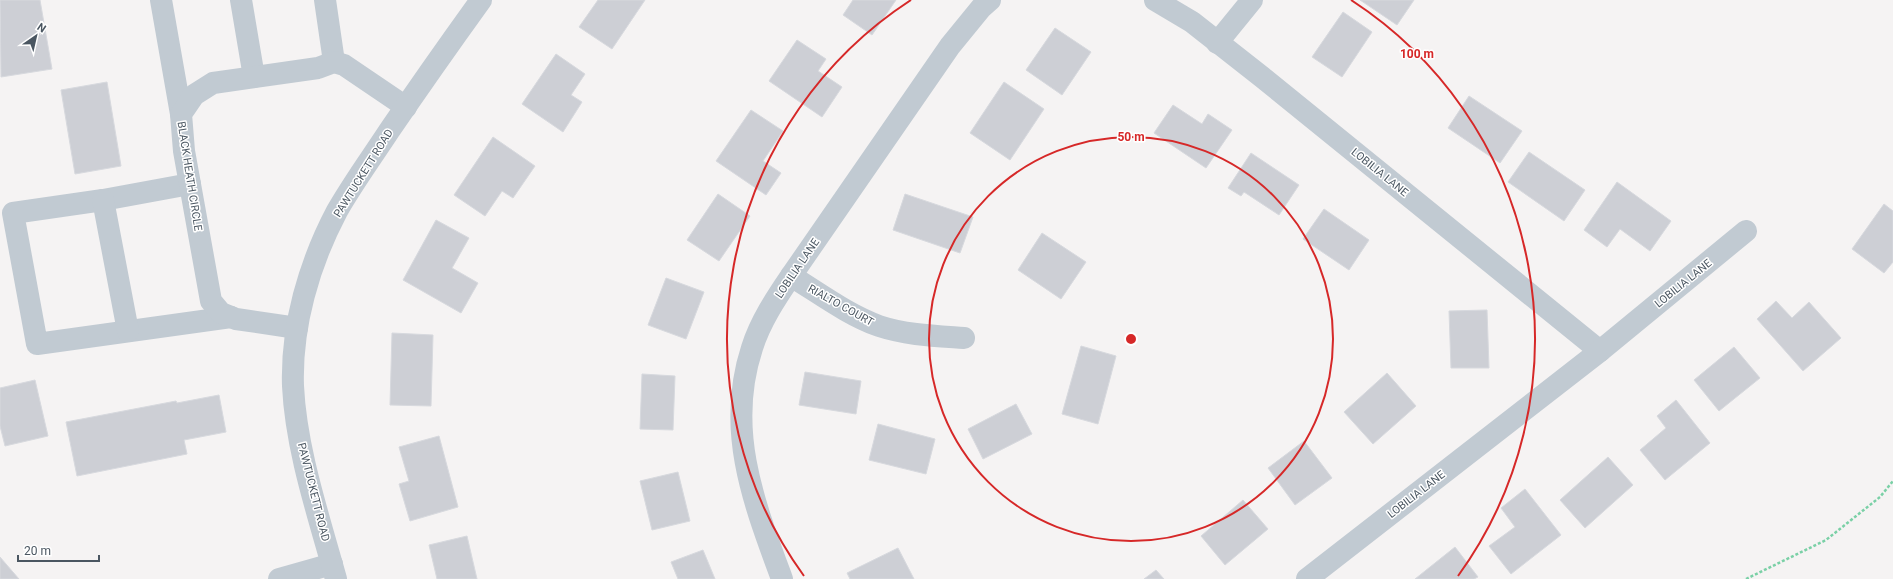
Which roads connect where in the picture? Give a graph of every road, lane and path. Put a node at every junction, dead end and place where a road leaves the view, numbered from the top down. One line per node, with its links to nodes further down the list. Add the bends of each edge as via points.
1 (161, 0): 12 (street)
2 (241, 0): 10 (street)
3 (325, 0): 9 (street)
4 (481, 0): 11 (street, PAWTUCKETT ROAD)
5 (990, 0): 16 (street, LOBILIA LANE, via 950,46)
6 (1154, 0): 8 (street, LOBILIA LANE, via 1192,22)
7 (1252, 0): 8 (street)
8 (1217, 43): 21 (street, LOBILIA LANE)
9 (334, 62): 10 (street, BLACK HEATH CIRCLE, via 318,68); 11 (street, via 344,65)
10 (254, 77): 12 (street, BLACK HEATH CIRCLE, via 213,83 194,95)
11 (406, 107): 18 (street, PAWTUCKETT ROAD, via 337,212 315,261 300,309)
12 (181, 114): 13 (street, BLACK HEATH CIRCLE)
13 (190, 184): 14 (street); 17 (street, BLACK HEATH CIRCLE, via 211,301 221,313)
14 (103, 200): 19 (street); 19 (street, via 13,213 37,344)
15 (1746, 231): 21 (street, LOBILIA LANE)
16 (791, 276): 20 (street, RIALTO COURT, via 846,310 879,326 915,335); 25 (street, LOBILIA LANE, via 770,308 752,347 744,377 741,421 742,448 748,477 758,514)
17 (231, 317): 18 (street, BLACK HEATH CIRCLE); 19 (street)
18 (297, 328): 23 (street, PAWTUCKETT ROAD, via 293,386 300,439)
19 (128, 331)
20 (964, 338)
21 (1600, 351): 26 (street, LOBILIA LANE)
22 (1893, 481): 27 (path, via 1880,497 1826,540)
23 (334, 572): 24 (street)
24 (279, 579)
25 (782, 579)
26 (1307, 579)
27 (1746, 579)

